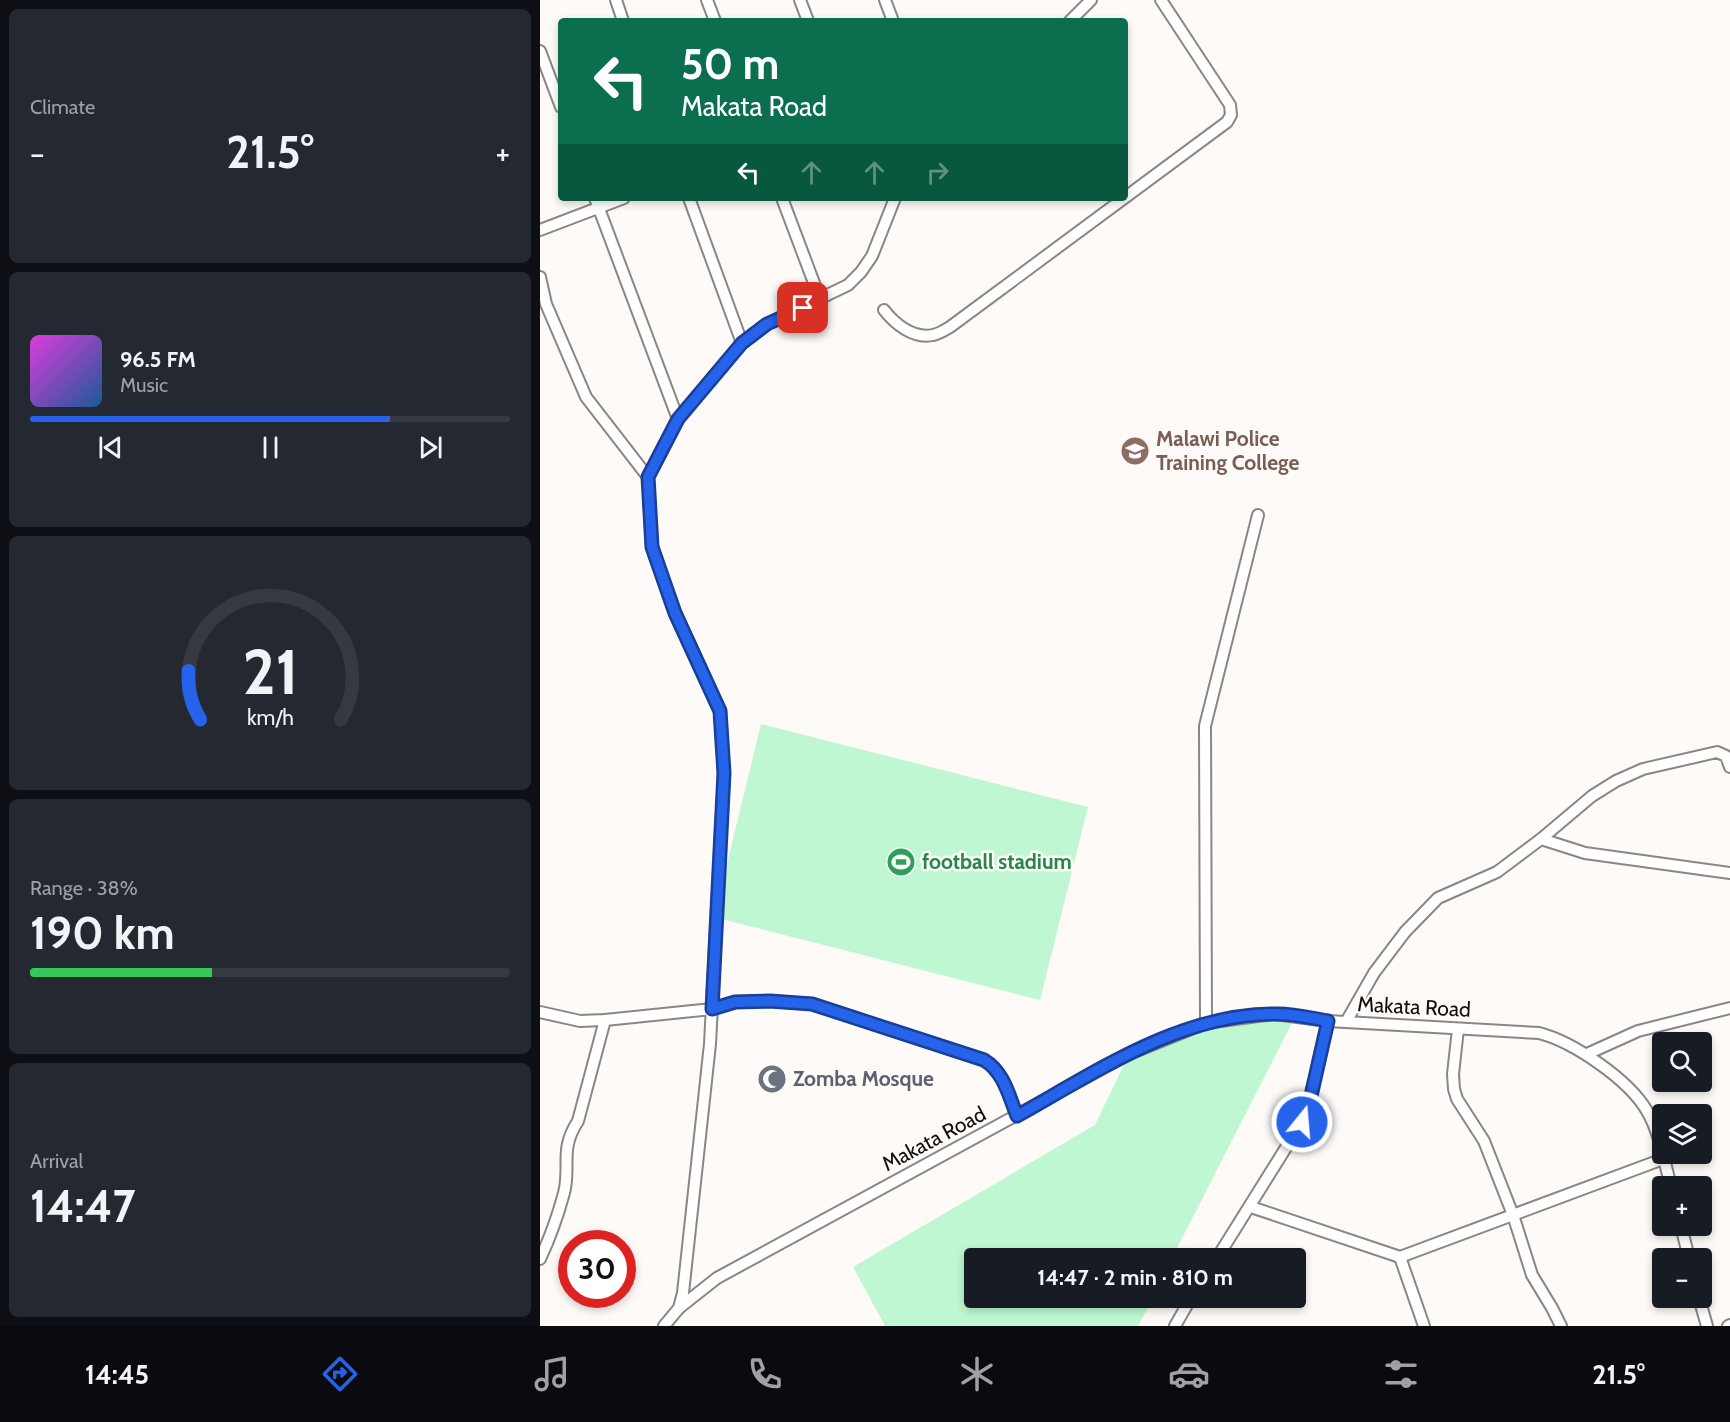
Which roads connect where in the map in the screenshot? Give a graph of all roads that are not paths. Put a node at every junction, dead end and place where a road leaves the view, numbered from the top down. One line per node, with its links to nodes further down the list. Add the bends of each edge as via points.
1 (616, 0): 7 (street)
2 (707, 0): 8 (street)
3 (800, 0): 9 (street)
4 (885, 0): 10 (street)
5 (1091, 0): 11 (street)
6 (1161, 0): 14 (street, via 1230,105 1231,115 1227,122)
7 (622, 18)
8 (714, 18)
9 (807, 18)
10 (892, 18)
11 (1073, 18)
12 (540, 51): 13 (street)
13 (558, 99)
14 (1128, 195)
15 (690, 201): 24 (street)
16 (783, 201): 22 (street)
17 (894, 201): 22 (street, via 872,256 861,272 848,285)
18 (1120, 201): 23 (street, via 950,327 932,335 918,334 905,330)
19 (597, 203): 20 (street); 25 (street)
20 (540, 230)
21 (540, 277): 26 (street, via 546,304 586,396)
22 (820, 299): 24 (street, via 767,324)
23 (884, 310)
24 (742, 343): 25 (street)
25 (678, 419): 26 (street)
26 (648, 477): 32 (street, via 652,547 675,613 720,711 724,773)
27 (1258, 515): 37 (street, via 1205,726)
28 (1730, 767): 29 (street, via 1726,756 1717,752 1643,770 1592,796)
29 (1541, 838): 30 (street, via 1585,853); 36 (street, via 1497,872 1438,898 1423,912 1374,973)
30 (1730, 873)
31 (1730, 1008): 39 (street, via 1638,1031)
32 (712, 1009): 34 (street); 40 (street, via 735,1002 812,1004 984,1060 1003,1080); 48 (street)
33 (540, 1012): 34 (street, via 580,1021)
34 (604, 1020): 47 (street, via 578,1121 567,1145 564,1193)
35 (1328, 1021): 36 (street, Makata Road); 37 (street, Makata Road, via 1275,1014); 43 (street, via 1308,1109)
36 (1346, 1022): 38 (street, Makata Road)
37 (1206, 1023): 40 (street, Makata Road, via 1129,1053)
38 (1458, 1029): 39 (street, Makata Road, via 1539,1033); 44 (street, via 1454,1089 1484,1141)
39 (1587, 1054): 41 (street, Makata Road, via 1631,1090 1647,1110)
40 (1017, 1116): 48 (street, Makata Road, via 717,1278)
41 (1652, 1124)
42 (1652, 1163): 44 (street)
43 (1251, 1207): 45 (street); 46 (street)
44 (1513, 1215): 46 (street); 54 (street, via 1532,1275)
45 (1224, 1248)
46 (1400, 1257): 53 (street)
47 (540, 1259)
48 (679, 1308): 51 (street, Makata Road)
49 (1185, 1308): 52 (street)
50 (1702, 1308): 55 (street)
51 (664, 1326)
52 (1175, 1326)
53 (1424, 1326)
54 (1561, 1326)
55 (1707, 1326)

